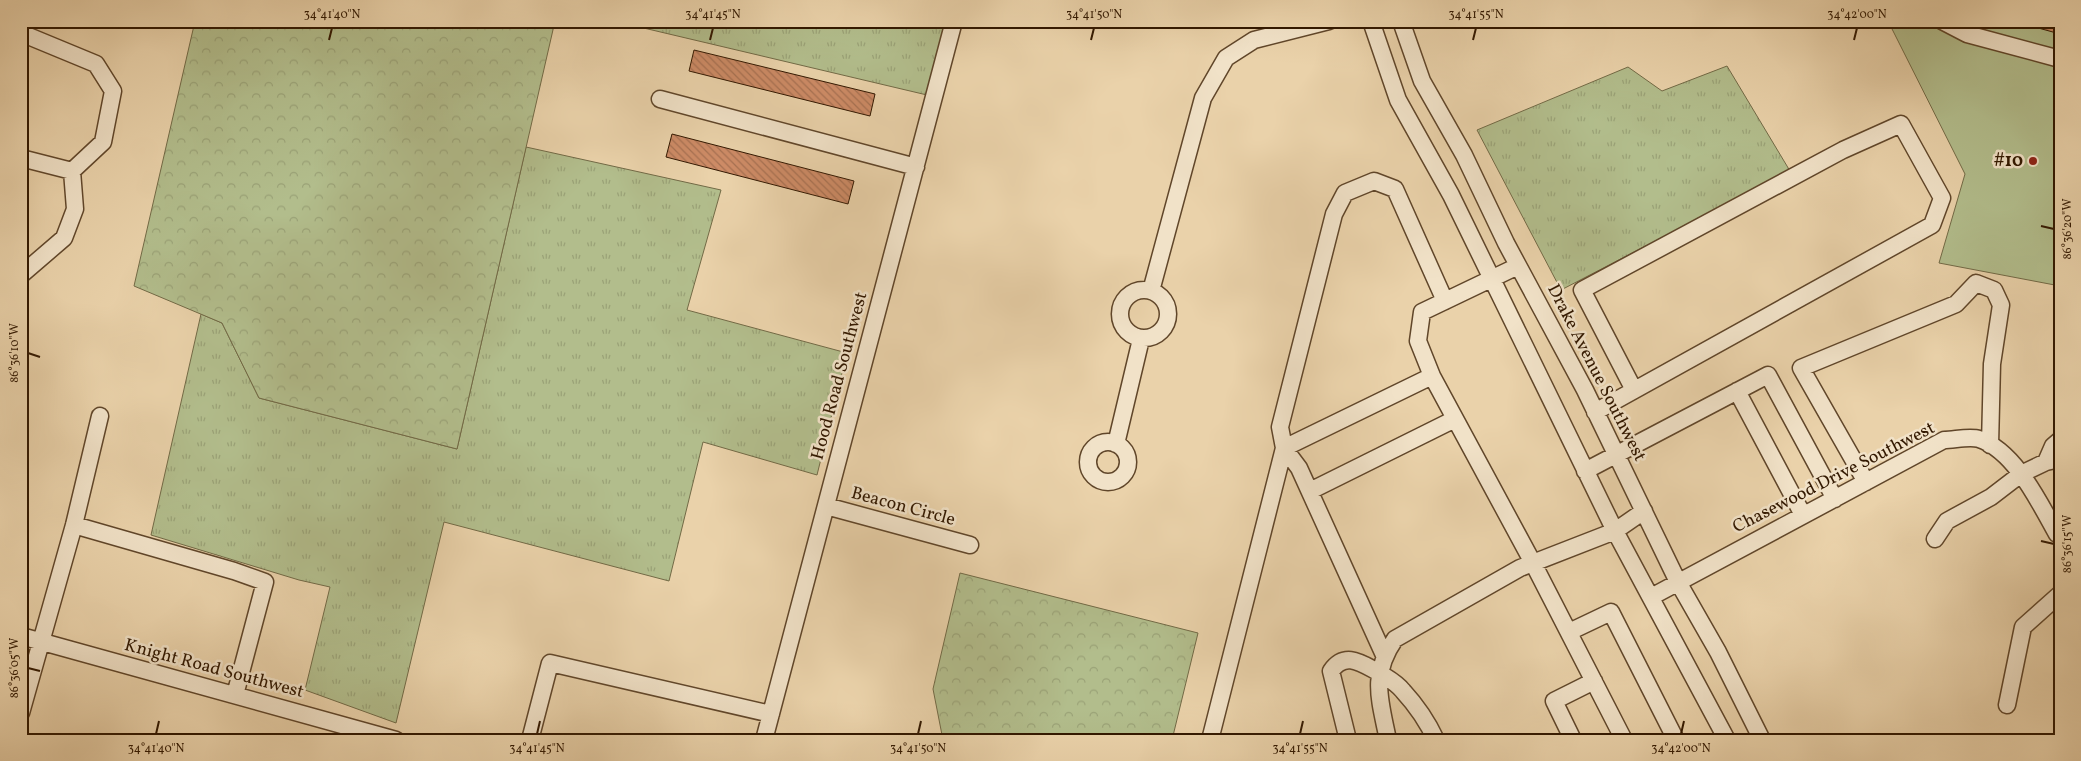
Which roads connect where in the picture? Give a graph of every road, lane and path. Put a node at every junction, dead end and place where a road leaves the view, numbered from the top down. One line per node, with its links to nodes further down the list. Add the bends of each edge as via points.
1 (954, 21): 10 (street, Hood Road Southwest)
2 (1329, 21): 15 (street, via 1254,40 1226,58 1203,98)
3 (1371, 21): 14 (street, via 1398,100)
4 (1401, 21): 12 (street, Drake Avenue Southwest, via 1422,81 1464,155)
5 (1942, 21): 7 (street, via 1967,34)
6 (21, 33): 11 (street, via 96,64 113,92 103,142)
7 (2060, 59)
8 (660, 100): 10 (street)
9 (21, 158): 11 (street)
10 (916, 167): 35 (street, Hood Road Southwest)
11 (72, 171): 13 (street, via 75,209 64,238)
12 (1518, 266): 14 (street); 21 (street, Drake Avenue Southwest)
13 (21, 276)
14 (1492, 278): 16 (street); 30 (street)
15 (1151, 291): 17 (street, via 1168,307 1167,323 1157,336); 17 (street, via 1143,290 1128,296 1120,310 1127,332)
16 (1445, 300): 18 (street, via 1422,312 1418,341); 27 (street, via 1395,189 1374,181 1345,194 1334,214 1280,427)
17 (1141, 339): 25 (street)
18 (1432, 376): 23 (street); 27 (street)
19 (1634, 390): 19 (street, via 1932,225 1942,198 1901,124 1843,150 1582,290); 21 (street)
20 (1737, 392): 28 (street); 34 (street, via 1768,374); 37 (street)
21 (1595, 412): 28 (street, Drake Avenue Southwest)
22 (100, 416): 38 (street)
23 (1455, 419): 33 (street); 43 (street)
24 (2060, 440): 29 (street, via 2053,446)
25 (1116, 444)
26 (1990, 445): 31 (street, Chasewood Drive Southwest, via 2006,456); 32 (street, Chasewood Drive Southwest, via 1978,438 1944,440); 32 (street, via 1992,364 2001,305 1994,290 1976,283 1956,304 1801,368)
27 (1284, 448): 33 (street); 60 (street)
28 (1617, 456): 30 (street); 36 (street, Drake Avenue Southwest)
29 (2053, 460): 31 (street)
30 (1585, 471): 39 (street)
31 (2021, 474): 40 (street, Chasewood Drive Southwest, via 2056,534); 41 (street, via 1991,497 1947,521)
32 (1866, 482): 34 (street, Chasewood Drive Southwest)
33 (1310, 491): 50 (street)
34 (1835, 498): 37 (street, Chasewood Drive Southwest)
35 (826, 506): 42 (street, Beacon Circle); 56 (street, Hood Road Southwest)
36 (1644, 510): 39 (street); 44 (street, Drake Avenue Southwest)
37 (1803, 515): 44 (street, Chasewood Drive Southwest)
38 (74, 525): 49 (street); 53 (street, via 265,582)
39 (1615, 530): 43 (street); 46 (street)
40 (2060, 535)
41 (1934, 539)
42 (970, 546)
43 (1533, 563): 47 (street); 50 (street, via 1396,639)
44 (1678, 582): 46 (street, Chasewood Drive Southwest); 68 (street, Drake Avenue Southwest)
45 (2060, 594): 54 (street, via 2024,627)
46 (1651, 597): 67 (street)
47 (1569, 632): 52 (street); 66 (street, via 1611,612)
48 (21, 636): 49 (street, Knight Road Southwest)
49 (42, 642): 53 (street, Knight Road Southwest); 55 (street)
50 (1384, 655): 51 (street)
51 (1380, 673): 61 (street, via 1356,659 1336,664 1331,671); 62 (street, via 1378,694); 63 (street, via 1404,691)
52 (1594, 681): 64 (street, via 1554,701); 65 (street)
53 (235, 695): 57 (street, Knight Road Southwest)
54 (2007, 705)
55 (21, 713)
56 (771, 714): 58 (street, via 550,663); 59 (street, Hood Road Southwest)
57 (396, 740)
58 (530, 740)
59 (764, 740)
60 (1210, 740)
61 (1348, 740)
62 (1388, 740)
63 (1436, 740)
64 (1573, 740)
65 (1624, 740)
66 (1676, 740)
67 (1727, 740)
68 (1762, 740)

